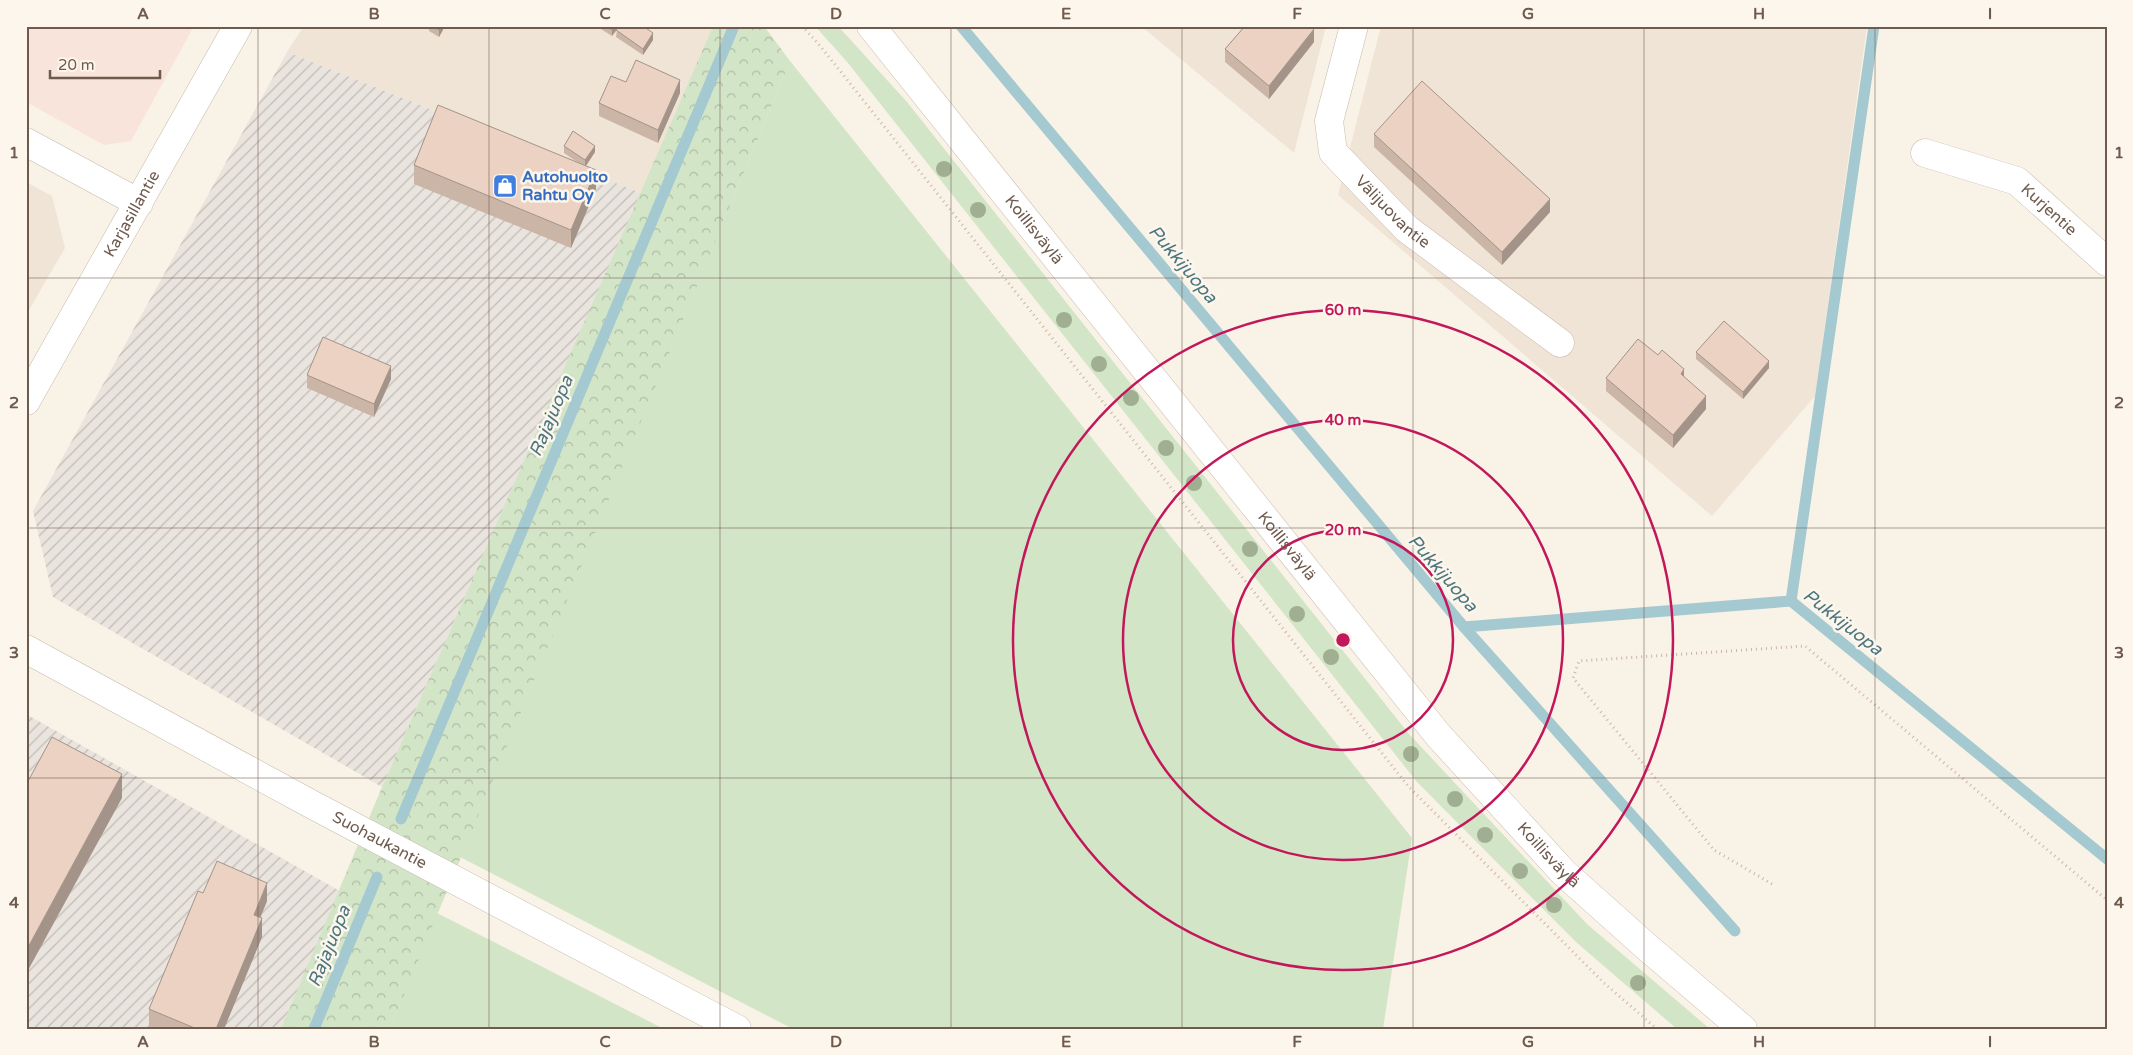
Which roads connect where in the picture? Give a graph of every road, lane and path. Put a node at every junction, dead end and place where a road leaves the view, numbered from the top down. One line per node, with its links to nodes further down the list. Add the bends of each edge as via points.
1 (238, 26): 7 (street, Karjasillantie)
2 (802, 26): 15 (path, via 1408,786 1604,983)
3 (871, 26): 16 (street, Koillisväylä, via 1438,735 1564,873)
4 (1354, 26): 9 (street, Välijuovantie, via 1329,121 1333,152 1407,229)
5 (26, 142): 7 (street)
6 (1925, 153): 8 (street, Kurjentie, via 2017,180)
7 (139, 203): 10 (street, Karjasillantie)
8 (2107, 262)
9 (1560, 343)
10 (26, 401)
11 (26, 649): 14 (street, Suohaukantie, via 310,804)
12 (1772, 884): 13 (path, via 1714,850 1572,678 1579,661 1805,646)
13 (2107, 900)
14 (737, 1029)
15 (1657, 1029)
16 (1743, 1029)

